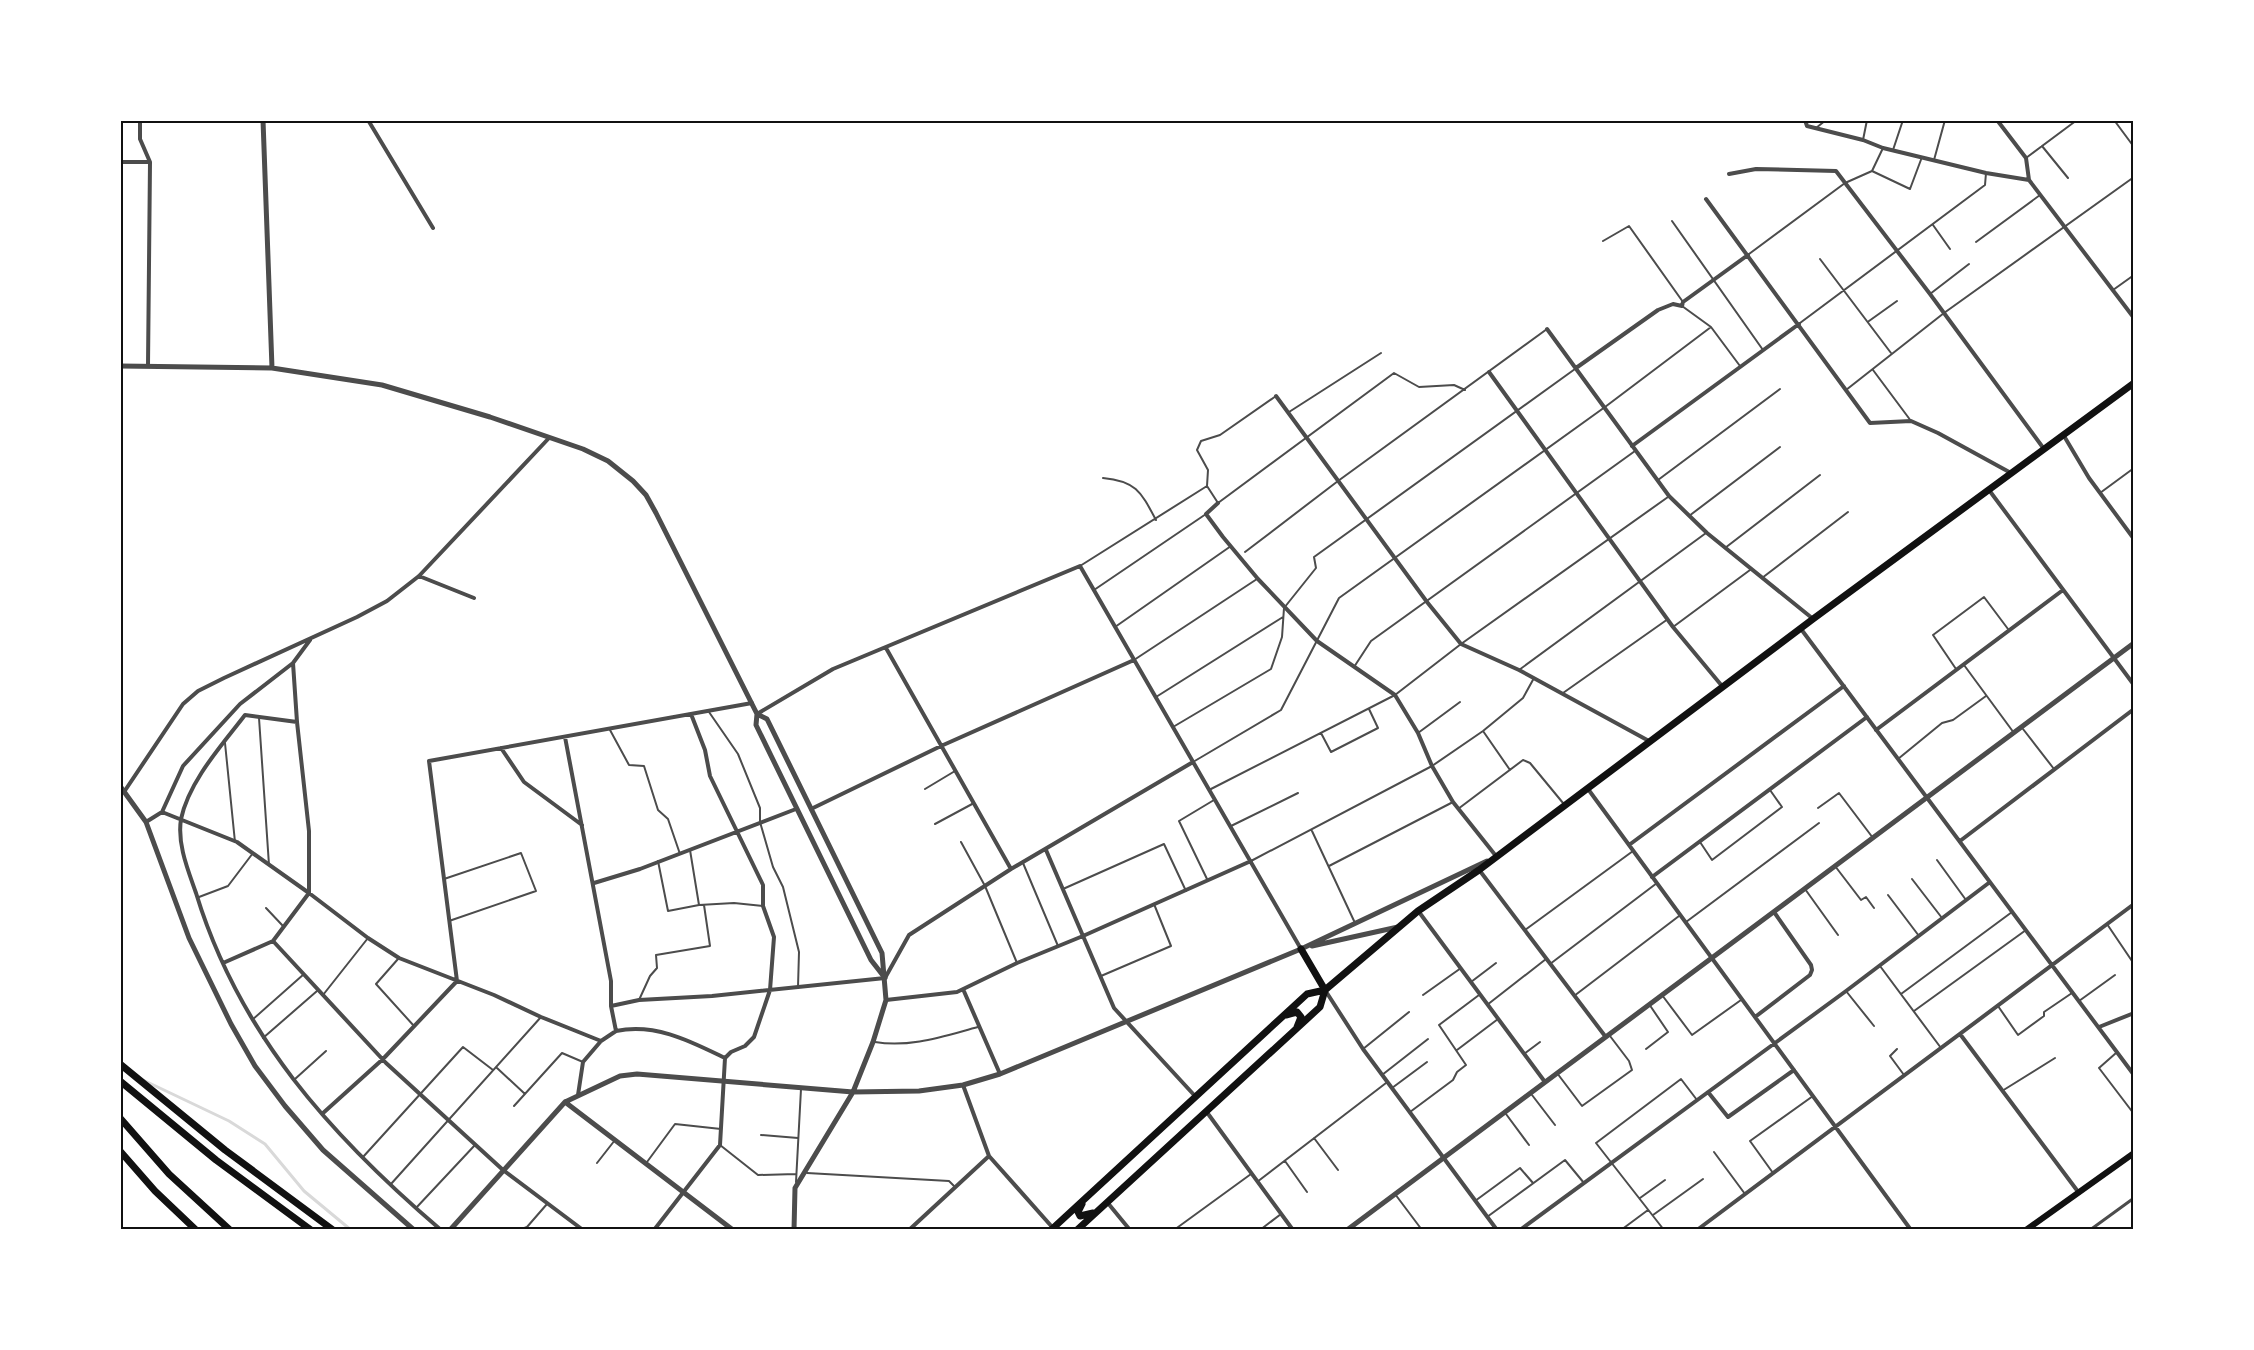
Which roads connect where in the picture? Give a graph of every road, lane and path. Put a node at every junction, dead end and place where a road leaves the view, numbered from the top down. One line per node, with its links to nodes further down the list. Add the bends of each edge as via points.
1 (140, 120): 22 (street, via 140,140)
2 (263, 120): 62 (street)
3 (368, 120): 35 (street)
4 (1805, 120): 12 (street, via 1807,126)
5 (1826, 120): 12 (lane)
6 (1867, 120): 13 (lane)
7 (1903, 120): 17 (lane)
8 (1945, 120): 20 (lane)
9 (1997, 120): 19 (street)
10 (2077, 120): 14 (lane)
11 (2114, 120): 15 (lane)
12 (1816, 128): 13 (street)
13 (1863, 140): 16 (street)
14 (2042, 146): 19 (lane); 27 (lane)
15 (2134, 147)
16 (1883, 148): 17 (street); 23 (lane)
17 (1893, 150): 18 (street)
18 (1922, 157): 20 (street); 23 (lane, via 1910,189)
19 (2026, 158): 28 (street)
20 (1934, 160): 24 (street)
21 (120, 162): 22 (street)
22 (150, 162): 60 (street)
23 (1872, 171): 29 (lane)
24 (1986, 173): 28 (street); 33 (lane, via 1984,185)
25 (1730, 174): 29 (street, via 1756,169 1836,171)
26 (2134, 177): 34 (lane)
27 (2068, 178)
28 (2029, 180): 30 (street)
29 (1845, 183): 39 (street); 40 (lane)
30 (2040, 195): 34 (street); 37 (lane)
31 (1706, 199): 40 (street)
32 (1672, 222): 44 (lane)
33 (1933, 225): 38 (lane); 39 (lane)
34 (2063, 226): 46 (street); 50 (lane)
35 (433, 228)
36 (1603, 240): 49 (lane, via 1629,226)
37 (1976, 242)
38 (1950, 249)
39 (1897, 251): 45 (lane); 47 (street)
40 (1748, 255): 44 (street); 53 (street)
41 (1820, 259): 45 (lane)
42 (1969, 264): 47 (lane)
43 (2134, 275): 46 (lane)
44 (1714, 281): 49 (street); 56 (lane)
45 (1844, 289): 52 (lane); 53 (lane)
46 (2113, 290): 51 (street)
47 (1930, 294): 50 (street)
48 (1897, 301): 52 (lane)
49 (1682, 304): 54 (lane); 63 (street, via 1658,310)
50 (1944, 313): 58 (lane); 80 (street)
51 (2134, 318)
52 (1869, 321): 58 (lane)
53 (1798, 324): 56 (street); 69 (street)
54 (1711, 327): 61 (lane); 71 (lane)
55 (1547, 329): 63 (street); 65 (lane)
56 (1763, 350): 61 (street)
57 (1381, 353): 73 (lane)
58 (1891, 353): 64 (lane)
59 (120, 366): 60 (street)
60 (148, 366): 62 (street)
61 (1740, 366): 78 (street)
62 (272, 368): 76 (street, via 382,385)
63 (1576, 368): 71 (street); 72 (lane)
64 (1873, 370): 69 (lane); 74 (lane)
65 (1489, 372): 68 (lane); 72 (street)
66 (2134, 383): 75 (main road)
67 (1780, 389): 87 (lane)
68 (1465, 390): 77 (lane, via 1454,385 1419,387 1394,374); 88 (lane)
69 (1846, 390): 74 (street, via 1870,423)
70 (1276, 396): 73 (street); 89 (lane, via 1220,435 1201,441 1197,450 1208,470)
71 (1605, 407): 78 (street); 81 (lane)
72 (1515, 411): 81 (street); 98 (lane)
73 (1289, 412): 77 (street)
74 (1911, 421): 84 (street)
75 (2063, 435): 80 (main road); 91 (street)
76 (549, 438): 109 (street); 146 (street, via 608,461 646,495)
77 (1307, 438): 88 (street); 94 (lane)
78 (1632, 446): 82 (street)
79 (1780, 447): 97 (lane)
80 (2044, 449): 84 (main road)
81 (1543, 450): 92 (street); 106 (lane)
82 (1636, 450): 87 (street); 92 (lane)
83 (2134, 468): 91 (lane)
84 (2011, 473): 90 (main road)
85 (1820, 475): 104 (lane)
86 (1103, 478): 99 (lane, via 1122,480 1142,493)
87 (1658, 480): 93 (street)
88 (1338, 481): 98 (street); 105 (lane)
89 (1208, 486): 94 (lane); 99 (lane)
90 (1989, 490): 114 (street); 120 (main road)
91 (2100, 493): 101 (street)
92 (1576, 494): 102 (street); 116 (lane)
93 (1669, 496): 97 (street); 102 (lane)
94 (1218, 503): 96 (street)
95 (1848, 512): 110 (lane)
96 (1206, 514): 103 (street); 113 (lane)
97 (1689, 516): 100 (street)
98 (1367, 519): 106 (street); 117 (lane, via 1314,557 1316,568)
99 (1156, 520): 107 (lane)
100 (1707, 532): 104 (street); 112 (lane)
101 (2134, 539)
102 (1609, 540): 112 (street); 128 (lane)
103 (1231, 546): 111 (street); 121 (lane)
104 (1725, 548): 108 (street)
105 (1245, 552)
106 (1395, 558): 116 (street); 126 (lane, via 1339,598)
107 (1080, 566): 113 (street); 129 (street)
108 (1751, 569): 110 (street); 122 (lane)
109 (419, 576): 115 (street); 125 (street, via 387,601)
110 (1762, 578): 120 (street)
111 (1258, 579): 117 (street); 131 (lane)
112 (1641, 582): 119 (street); 136 (lane)
113 (1094, 590): 121 (street)
114 (2063, 590): 124 (street); 130 (street)
115 (474, 598)
116 (1427, 602): 128 (street); 134 (lane, via 1371,641)
117 (1284, 608): 118 (lane); 126 (street)
118 (1283, 618): 144 (lane); 155 (lane, via 1282,637 1271,669)
119 (1668, 619): 122 (street); 141 (lane)
120 (1813, 619): 123 (main road)
121 (1115, 627): 131 (street)
122 (1673, 627): 140 (street)
123 (1800, 628): 139 (street); 140 (main road)
124 (2009, 630): 133 (street); 135 (lane, via 1984,597 1934,635)
125 (310, 639): 132 (street); 179 (street, via 191,696)
126 (1317, 641): 134 (street); 169 (lane, via 1281,710)
127 (2134, 643): 130 (street)
128 (1461, 644): 136 (street); 142 (lane)
129 (886, 647): 151 (street, via 833,669); 166 (street)
130 (2114, 658): 138 (street); 156 (street)
131 (1134, 660): 144 (street); 166 (street)
132 (293, 663): 154 (street); 190 (street, via 240,704 183,766)
133 (1963, 664): 135 (street); 143 (lane)
134 (1354, 668): 142 (street)
135 (1956, 669): 158 (street)
136 (1519, 670): 137 (street)
137 (1534, 678): 141 (street); 159 (lane, via 1523,698)
138 (2134, 685)
139 (1844, 686): 153 (street); 205 (street)
140 (1722, 687): 164 (main road)
141 (1563, 693): 164 (street)
142 (1395, 694): 147 (lane); 161 (street)
143 (1986, 696): 162 (lane); 168 (lane, via 1953,720 1942,723)
144 (1155, 697): 155 (street)
145 (1460, 702): 161 (lane)
146 (752, 703): 149 (street); 151 (street)
147 (1369, 708): 160 (lane); 160 (lane, via 1377,728 1349,743 1331,752)
148 (2134, 709): 171 (street)
149 (708, 710): 150 (street); 193 (lane, via 738,754 760,808)
150 (691, 714): 157 (street); 199 (street, via 710,776)
151 (758, 714): 187 (street, via 756,725); 188 (street, via 767,719)
152 (259, 717): 154 (street); 165 (street, via 245,715); 216 (lane)
153 (1867, 717): 158 (street); 178 (street)
154 (297, 722): 232 (street, via 309,831)
155 (1173, 727): 169 (street)
156 (2022, 727): 162 (street); 171 (lane)
157 (609, 729): 163 (street); 210 (lane, via 629,765 644,766 658,810 668,819)
158 (1876, 729): 168 (street)
159 (1483, 731): 170 (lane); 172 (lane)
160 (1321, 733): 177 (lane)
161 (1418, 733): 170 (street)
162 (2014, 733): 181 (street)
163 (565, 736): 167 (street); 196 (street)
164 (1650, 741): 175 (main road)
165 (225, 743): 191 (street, via 192,788); 202 (lane)
166 (941, 746): 173 (street); 188 (street)
167 (501, 748): 196 (street, via 524,782); 222 (street, via 429,761)
168 (1898, 759): 181 (street)
169 (1193, 762): 177 (street); 207 (street)
170 (1432, 766): 183 (street); 198 (lane)
171 (2054, 769): 201 (street)
172 (1510, 770): 185 (lane, via 1523,760 1530,763); 189 (lane)
173 (955, 771): 176 (lane); 184 (street)
174 (120, 786): 179 (street)
175 (1587, 788): 185 (main road); 205 (street)
176 (925, 789)
177 (1209, 790): 182 (street)
178 (1770, 790): 204 (street); 204 (lane, via 1782,807 1712,860)
179 (123, 793): 192 (street)
180 (1298, 794): 197 (lane)
181 (1927, 798): 200 (street); 201 (street)
182 (1215, 800): 197 (street); 224 (lane, via 1179,821)
183 (1453, 802): 189 (street); 217 (lane)
184 (974, 803): 194 (lane); 219 (street)
185 (1565, 805): 211 (main road)
186 (1818, 808): 200 (lane, via 1839,793)
187 (796, 809): 193 (street); 277 (street, via 871,960)
188 (810, 809): 277 (street, via 882,953)
189 (1458, 809): 211 (street)
190 (162, 812): 191 (street); 192 (street)
191 (182, 818): 202 (street); 234 (street, via 181,843)
192 (146, 822): 430 (street, via 189,938 255,1066 323,1150)
193 (760, 822): 199 (street); 280 (lane, via 783,887 799,952)
194 (935, 824)
195 (1819, 824): 249 (lane)
196 (583, 825): 227 (street)
197 (1231, 826): 214 (street)
198 (1312, 831): 214 (lane); 217 (lane)
199 (737, 832): 206 (street); 240 (street, via 763,885)
200 (1873, 838): 218 (street)
201 (1960, 841): 225 (street)
202 (235, 842): 209 (street)
203 (961, 842): 228 (lane)
204 (1700, 842): 221 (street)
205 (1629, 845): 208 (street)
206 (690, 850): 210 (street); 238 (lane)
207 (1046, 850): 215 (street); 229 (street)
208 (1633, 851): 221 (street); 254 (lane)
209 (253, 854): 216 (street); 234 (lane, via 228,886)
210 (680, 854): 213 (street)
211 (1497, 856): 220 (main road); 250 (street)
212 (1937, 860): 235 (lane)
213 (658, 861): 227 (street); 238 (lane, via 668,910)
214 (1251, 861): 224 (street); 262 (street)
215 (1023, 863): 219 (street); 261 (lane)
216 (269, 865): 232 (street)
217 (1329, 866): 250 (lane)
218 (1835, 866): 230 (street); 242 (lane, via 1860,900 1866,897)
219 (1011, 869): 228 (street)
220 (1479, 870): 243 (main road); 254 (street)
221 (1652, 877): 226 (street)
222 (444, 879): 248 (street); 248 (lane, via 521,853 536,891)
223 (1912, 879): 247 (lane)
224 (1208, 881): 231 (street)
225 (1990, 882): 235 (street); 245 (street)
226 (1657, 883): 246 (street); 269 (lane)
227 (594, 884): 299 (street, via 611,981)
228 (985, 886): 267 (lane); 277 (street, via 909,935)
229 (1063, 889): 231 (lane, via 1164,844); 257 (street)
230 (1805, 889): 244 (street); 256 (lane)
231 (1186, 891): 236 (street)
232 (309, 893): 253 (street); 259 (street)
233 (1888, 895): 258 (lane)
234 (197, 898): 266 (street)
235 (1966, 900): 247 (street)
236 (1154, 904): 257 (street); 275 (lane, via 1171,946)
237 (2134, 904): 251 (street)
238 (699, 905): 239 (lane)
239 (704, 905): 240 (lane); 294 (lane, via 710,946 656,955 657,968)
240 (763, 906): 283 (street, via 774,937)
241 (266, 908): 253 (lane)
242 (1874, 908)
243 (1418, 911): 252 (main road); 273 (street)
244 (1774, 912): 264 (street); 306 (street, via 1812,970)
245 (2012, 912): 255 (street); 288 (lane)
246 (1680, 915): 249 (street); 292 (lane)
247 (1942, 918): 258 (street)
248 (449, 921): 278 (street)
249 (1686, 922): 264 (street)
250 (1355, 923): 262 (street)
251 (2107, 924): 270 (lane); 272 (street)
252 (1398, 927): 262 (street); 284 (main road)
253 (285, 928): 260 (street)
254 (1525, 930): 265 (street)
255 (2026, 930): 272 (street); 301 (lane)
256 (1838, 935)
257 (1083, 936): 261 (street); 275 (street)
258 (1919, 936): 271 (street)
259 (368, 938): 263 (street); 287 (lane)
260 (273, 941): 266 (street); 274 (street)
261 (1058, 946): 267 (street)
262 (1301, 949): 284 (main road); 309 (street)
263 (399, 958): 278 (street); 310 (lane, via 376,984)
264 (1712, 958): 291 (street); 293 (street)
265 (1546, 959): 269 (street); 298 (lane)
266 (223, 963): 308 (street)
267 (1017, 963): 281 (street)
268 (1496, 963): 279 (lane)
269 (1550, 964): 292 (street)
270 (2134, 964)
271 (1879, 965): 285 (street); 288 (lane)
272 (2052, 965): 286 (street); 300 (street)
273 (1461, 968): 279 (street); 289 (lane)
274 (304, 974): 282 (street); 308 (lane)
275 (1101, 975): 309 (street, via 1114,1008)
276 (2115, 975): 296 (lane)
277 (885, 978): 280 (street); 295 (street)
278 (457, 981): 305 (street); 310 (street)
279 (1471, 982): 290 (street)
280 (798, 987): 283 (street)
281 (963, 989): 295 (street); 312 (street)
282 (318, 990): 287 (street); 318 (lane)
283 (770, 990): 294 (street); 332 (street, via 754,1037)
284 (1325, 990): 304 (main road, via 1308,994); 314 (main road, via 1320,1007); 325 (street)
285 (1846, 991): 311 (lane); 323 (street)
286 (2072, 992): 296 (street); 300 (lane, via 2018,1035)
287 (323, 994): 334 (street)
288 (1901, 994): 301 (lane)
289 (1423, 995)
290 (1479, 995): 298 (street); 328 (lane, via 1439,1025)
291 (1662, 995): 293 (lane, via 1692,1035); 297 (street)
292 (1574, 996): 317 (street)
293 (1742, 999): 306 (street)
294 (639, 1000): 299 (street)
295 (886, 1000): 321 (street)
296 (2079, 1001): 313 (street)
297 (1649, 1004): 317 (street); 326 (lane, via 1668,1032)
298 (1487, 1005): 307 (street)
299 (611, 1006): 315 (street)
300 (1998, 1006): 316 (street)
301 (1914, 1011): 324 (lane)
302 (1409, 1012): 325 (lane)
303 (2134, 1013): 313 (street)
304 (1284, 1016): 314 (main road, via 1297,1012 1301,1017); 361 (main road)
305 (541, 1017): 320 (street); 338 (lane)
306 (1755, 1017): 323 (street)
307 (1498, 1018): 328 (lane); 331 (street)
308 (252, 1020): 318 (street)
309 (1125, 1022): 342 (street); 361 (street)
310 (414, 1026): 334 (street)
311 (1874, 1026)
312 (978, 1027): 321 (lane, via 892,1045); 342 (street)
313 (2099, 1027): 330 (street)
314 (1296, 1030): 366 (main road)
315 (616, 1031): 320 (street); 332 (street, via 658,1029)
316 (1960, 1034): 324 (street); 354 (street)
317 (1607, 1035): 341 (street); 341 (lane, via 1629,1060 1632,1070 1582,1106)
318 (263, 1038): 347 (street)
319 (1428, 1039): 343 (lane)
320 (601, 1041): 335 (street)
321 (873, 1042): 355 (street)
322 (1540, 1042): 331 (lane)
323 (1774, 1043): 339 (street); 357 (street)
324 (1941, 1048): 345 (street)
325 (1363, 1049): 343 (street)
326 (1646, 1049)
327 (1897, 1049): 345 (lane, via 1890,1056)
328 (1457, 1050): 367 (lane, via 1466,1065 1454,1080)
329 (326, 1051): 347 (lane)
330 (2117, 1052): 344 (street); 370 (lane, via 2099,1068)
331 (1524, 1054): 350 (street)
332 (725, 1058): 348 (street)
333 (2055, 1058): 354 (lane)
334 (383, 1059): 358 (street); 369 (street)
335 (583, 1062): 359 (lane, via 562,1053); 360 (street)
336 (1427, 1062): 353 (lane)
337 (120, 1064): 429 (main road, via 225,1150)
338 (498, 1068): 340 (lane); 359 (lane)
339 (1794, 1070): 357 (street, via 1728,1117); 362 (street)
340 (494, 1071): 358 (lane, via 463,1047); 372 (lane)
341 (1557, 1073): 350 (street)
342 (1000, 1074): 351 (street)
343 (1382, 1075): 349 (street)
344 (2134, 1075)
345 (1904, 1076): 374 (street)
346 (120, 1081): 428 (main road, via 216,1160)
347 (293, 1081): 369 (street)
348 (725, 1081): 352 (street); 360 (street, via 637,1074 621,1076); 375 (street)
349 (1387, 1082): 353 (street); 378 (lane)
350 (1545, 1082): 356 (street)
351 (963, 1085): 355 (street, via 919,1091); 386 (street)
352 (801, 1087): 355 (street); 377 (lane)
353 (1392, 1088): 367 (street)
354 (2002, 1091): 409 (street)
355 (854, 1092): 395 (street)
356 (1531, 1092): 368 (street); 373 (lane)
357 (1708, 1092): 363 (street)
358 (421, 1094): 372 (street); 387 (lane)
359 (525, 1094): 365 (lane)
360 (578, 1096): 364 (street)
361 (1195, 1096): 414 (main road)
362 (1813, 1096): 374 (street); 396 (lane, via 1750,1141)
363 (1697, 1100): 392 (street); 392 (lane, via 1681,1080 1596,1143)
364 (565, 1102): 379 (street); 393 (street)
365 (514, 1106)
366 (1206, 1110): 398 (street); 416 (main road)
367 (1410, 1112): 388 (street)
368 (1504, 1112): 382 (lane); 388 (street)
369 (322, 1114): 387 (street)
370 (2134, 1114)
371 (120, 1118): 427 (main road, via 169,1174)
372 (449, 1121): 380 (street); 404 (lane)
373 (1556, 1125)
374 (1835, 1127): 396 (street); 450 (street)
375 (721, 1129): 381 (street); 391 (lane, via 675,1124)
376 (761, 1136): 377 (lane)
377 (798, 1137): 397 (lane)
378 (1314, 1138): 389 (lane); 394 (lane)
379 (615, 1140): 390 (lane); 391 (street)
380 (475, 1145): 393 (street); 418 (lane)
381 (720, 1145): 397 (lane, via 758,1175); 408 (street)
382 (1529, 1145)
383 (120, 1151): 426 (main road)
384 (1714, 1152): 411 (lane)
385 (2134, 1154): 409 (main road)
386 (989, 1156): 405 (street); 425 (street)
387 (363, 1157): 404 (street)
388 (1443, 1157): 410 (street); 415 (street)
389 (1285, 1161): 401 (lane); 407 (lane)
390 (597, 1163)
391 (646, 1163): 408 (street)
392 (1612, 1163): 403 (street); 412 (lane)
393 (503, 1170): 417 (street); 432 (street)
394 (1338, 1170)
395 (805, 1172): 405 (lane, via 949,1181); 406 (street)
396 (1773, 1173): 411 (street)
397 (796, 1174): 406 (lane)
398 (1251, 1174): 401 (street); 440 (lane)
399 (1703, 1179): 422 (lane)
400 (1665, 1180): 412 (lane)
401 (1257, 1182): 421 (street)
402 (1533, 1183): 403 (lane, via 1565,1160); 415 (lane, via 1520,1168); 423 (lane)
403 (1584, 1183): 446 (street)
404 (391, 1184): 418 (street)
405 (955, 1187): 437 (street)
406 (795, 1188): 436 (street)
407 (1307, 1192)
408 (683, 1193): 434 (street); 435 (street)
409 (2079, 1193): 451 (main road)
410 (1395, 1194): 443 (street); 444 (lane)
411 (1744, 1194): 449 (street)
412 (1640, 1198): 419 (lane)
413 (2134, 1198): 452 (street)
414 (1085, 1199): 420 (main road, via 1078,1212 1080,1216); 425 (main road)
415 (1475, 1200): 423 (street)
416 (1107, 1202): 420 (main road); 439 (street)
417 (547, 1204): 424 (street); 433 (lane, via 527,1227)
418 (416, 1208): 431 (street)
419 (1649, 1209): 422 (lane); 447 (lane)
420 (1096, 1212): 438 (main road)
421 (1281, 1214): 441 (lane); 442 (street)
422 (1653, 1215): 448 (lane)
423 (1488, 1217): 445 (street)
424 (580, 1229)
425 (1052, 1229)
426 (196, 1230)
427 (230, 1230)
428 (311, 1230)
429 (333, 1230)
430 (414, 1230)
431 (441, 1230)
432 (450, 1230)
433 (519, 1230)
434 (654, 1230)
435 (733, 1230)
436 (794, 1230)
437 (909, 1230)
438 (1077, 1230)
439 (1130, 1230)
440 (1174, 1230)
441 (1260, 1230)
442 (1293, 1230)
443 (1347, 1230)
444 (1422, 1230)
445 (1497, 1230)
446 (1520, 1230)
447 (1621, 1230)
448 (1664, 1230)
449 (1697, 1230)
450 (1911, 1230)
451 (2026, 1230)
452 (2090, 1230)

